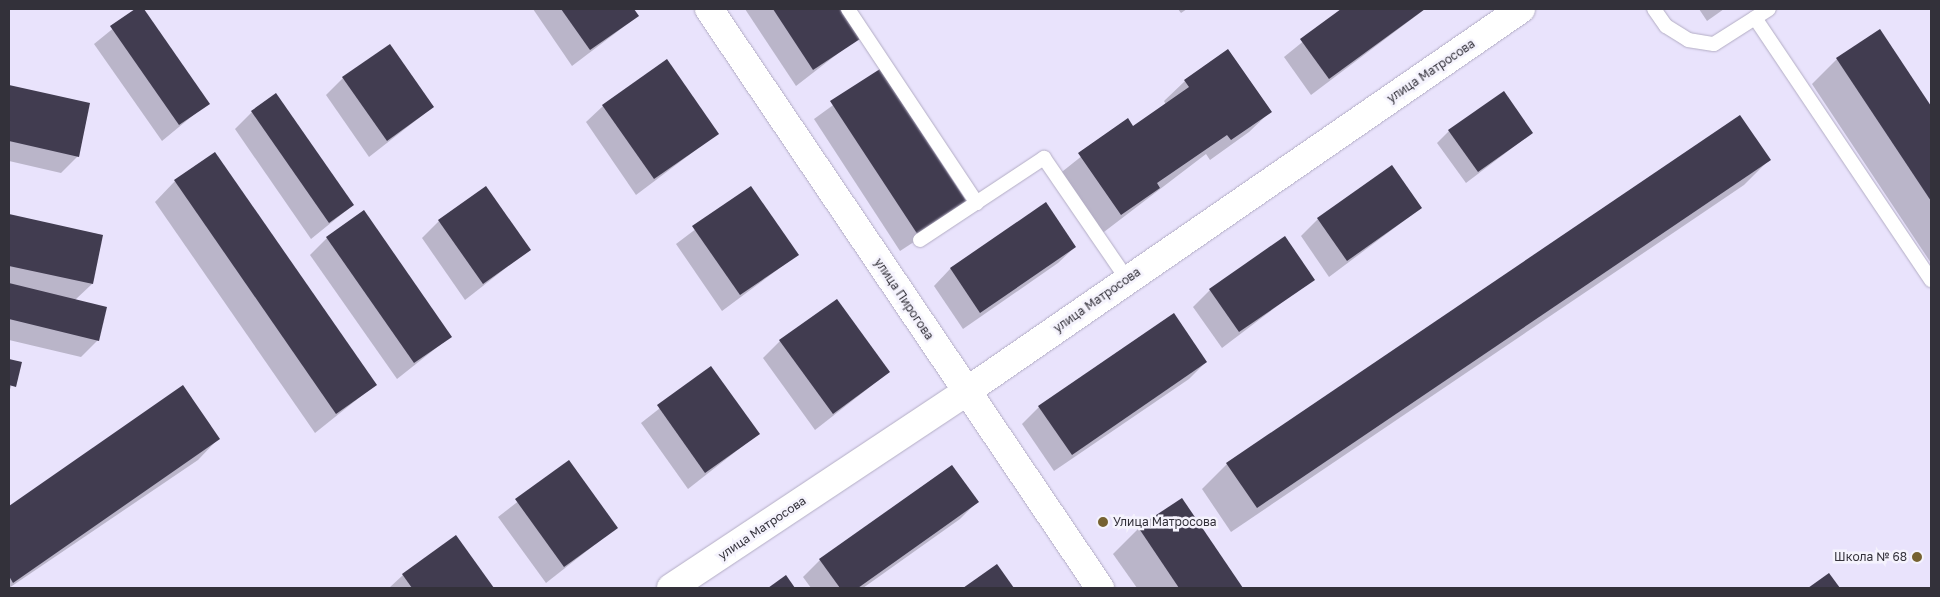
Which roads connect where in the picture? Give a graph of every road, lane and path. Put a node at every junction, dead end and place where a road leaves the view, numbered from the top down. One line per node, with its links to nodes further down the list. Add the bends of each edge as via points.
1 (709, 9): 11 (street, улица Пирогова)
2 (848, 9): 7 (lane)
3 (1521, 9): 9 (street, улица Матросова)
4 (1654, 9): 6 (lane, via 1666,26 1688,40 1714,44)
5 (1769, 9): 6 (lane)
6 (1755, 18): 10 (lane)
7 (977, 202): 8 (lane); 9 (lane, via 1044,158)
8 (920, 240)
9 (1128, 279): 11 (street, улица Матросова)
10 (1931, 280)
11 (967, 391): 12 (street, улица Матросова); 13 (street, улица Пирогова)
12 (671, 588)
13 (1100, 588)

